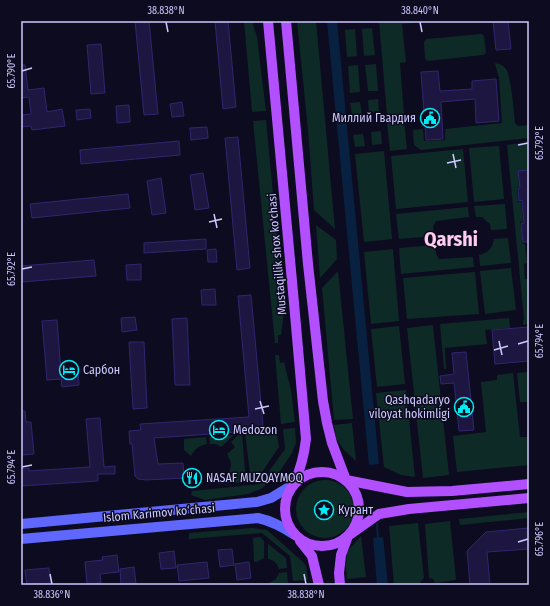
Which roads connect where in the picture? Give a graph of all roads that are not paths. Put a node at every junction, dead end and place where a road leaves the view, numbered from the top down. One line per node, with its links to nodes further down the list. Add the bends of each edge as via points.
1 (268, 21): 4 (main road, Mustaqillik shox ko'chasi, via 306,439 304,455)
2 (286, 21): 3 (main road, via 323,401 332,443)
3 (346, 480): 4 (main road, via 325,471 303,476); 5 (main road, via 407,492); 9 (main road, via 355,490 359,502 356,526)
4 (294, 484): 7 (main road, Islom Karimov ko‘chasi, via 271,498 257,502); 8 (main road, via 288,493 285,515)
5 (529, 484)
6 (529, 498): 9 (main road, via 380,514)
7 (21, 524)
8 (295, 535): 9 (main road, via 315,546 338,543); 10 (main road, Islom Karimov ko‘chasi, via 274,522 258,518); 11 (main road, via 312,556)
9 (348, 536): 12 (main road, via 340,559)
10 (21, 539)
11 (320, 585)
12 (340, 585)

